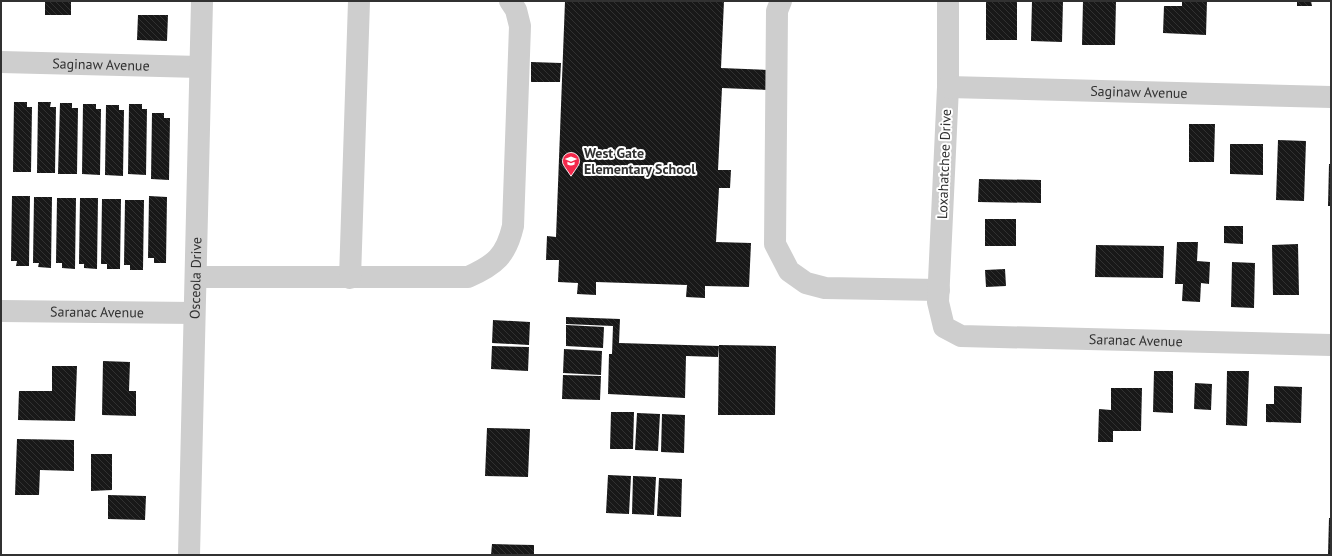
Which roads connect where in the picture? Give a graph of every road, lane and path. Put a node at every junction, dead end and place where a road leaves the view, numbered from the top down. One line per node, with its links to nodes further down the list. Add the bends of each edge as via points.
1 (202, 1): 7 (street, Osceola Drive)
2 (359, 1): 11 (street)
3 (510, 1): 11 (street, via 516,10 520,26 513,226 509,243 500,257 488,268 468,277)
4 (781, 1): 12 (street, via 777,11 775,244 789,271 806,283 825,288)
5 (948, 1): 8 (street, Loxahatchee Drive)
6 (1, 62): 7 (street, Saginaw Avenue)
7 (200, 67): 10 (street, Osceola Drive)
8 (948, 86): 9 (street, Saginaw Avenue); 12 (street, Loxahatchee Drive)
9 (1331, 97)
10 (196, 277): 11 (street); 14 (street, Osceola Drive)
11 (350, 278)
12 (939, 290): 15 (street, Loxahatchee Drive, via 938,302)
13 (1, 311): 14 (street, Saranac Avenue)
14 (194, 313): 17 (street, Osceola Drive)
15 (944, 327): 16 (street, Saranac Avenue, via 961,336)
16 (1331, 345)
17 (189, 555)

